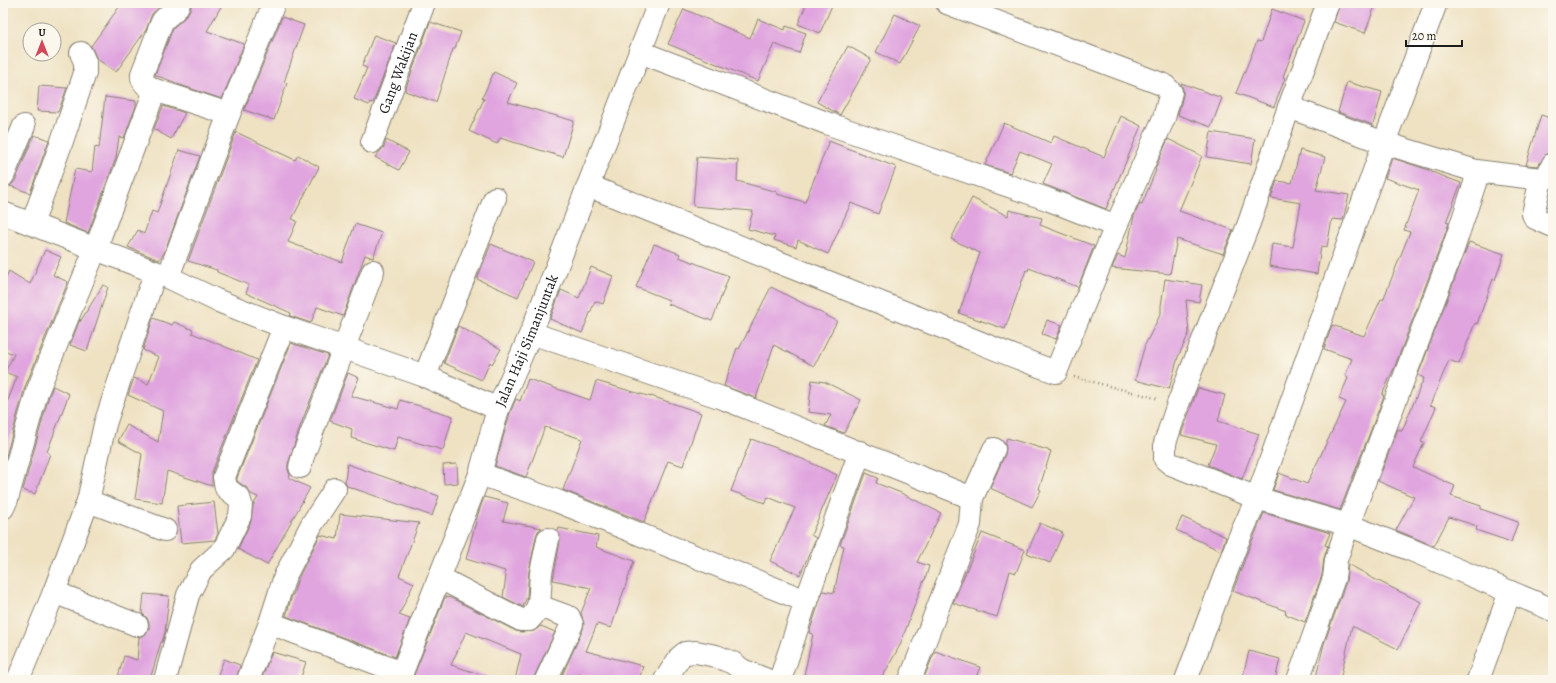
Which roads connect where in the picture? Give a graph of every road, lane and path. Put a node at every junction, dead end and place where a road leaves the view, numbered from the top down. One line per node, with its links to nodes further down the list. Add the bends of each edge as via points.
1 (179, 3): 10 (street, via 175,11 164,18 142,74 145,83)
2 (274, 3): 12 (street)
3 (424, 3): 14 (street, Gang Wakijan)
4 (659, 3): 8 (street, Jalan Haji Simanjuntak)
5 (947, 3): 23 (street, via 1164,85 1171,92 1164,118)
6 (1328, 3): 11 (street)
7 (1436, 3): 15 (street)
8 (640, 52): 19 (street, Jalan Haji Simanjuntak); 23 (street, via 829,124 1047,199)
9 (81, 53): 22 (street, via 85,62 85,73)
10 (155, 90): 12 (street); 25 (street)
11 (1289, 107): 15 (street); 33 (street, via 1249,223)
12 (229, 114): 27 (street)
13 (24, 126): 18 (street)
14 (372, 142)
15 (1384, 143): 16 (street); 41 (street)
16 (1476, 171): 17 (street); 44 (street, via 1475,183 1453,249)
17 (1547, 172): 24 (street, via 1533,214 1534,218)
18 (3, 176)
19 (589, 186): 29 (street, Jalan Haji Simanjuntak); 31 (street)
20 (495, 198): 32 (street)
21 (3, 213): 22 (street)
22 (32, 224): 25 (street)
23 (1116, 226): 31 (street)
24 (1553, 226)
25 (95, 250): 27 (street); 42 (street, via 37,392)
26 (373, 271): 30 (street)
27 (161, 275): 28 (street); 43 (street, via 105,424)
28 (284, 327): 30 (street); 57 (street, via 224,477 226,488 241,504 240,516 224,549 200,570 188,595)
29 (531, 333): 34 (street, Jalan Haji Simanjuntak); 36 (street, via 725,399)
30 (344, 348): 32 (street); 37 (street)
31 (1056, 372): 33 (path)
32 (425, 376): 34 (street)
33 (1178, 404): 41 (street, via 1165,443 1165,460)
34 (498, 409): 38 (street, Jalan Haji Simanjuntak)
35 (994, 449): 40 (street)
36 (860, 452): 40 (street); 50 (street)
37 (300, 467)
38 (480, 474): 47 (street, Jalan Haji Simanjuntak); 50 (street, via 557,501)
39 (335, 489): 53 (street, via 312,524 285,576)
40 (972, 498): 63 (street, via 970,524)
41 (1257, 498): 44 (street); 64 (street, via 1237,543)
42 (4, 501)
43 (88, 501): 45 (street); 48 (street)
44 (1348, 525): 49 (street); 65 (street, via 1336,560 1334,578)
45 (165, 530)
46 (548, 539): 51 (street, via 541,575)
47 (440, 578): 51 (street, via 520,620 528,620); 55 (street, Jalan Haji Simanjuntak)
48 (54, 592): 54 (street); 56 (street)
49 (1510, 592): 52 (street); 66 (street)
50 (806, 602): 62 (street)
51 (539, 606): 59 (street, via 569,617 572,624)
52 (1553, 610)
53 (270, 623): 55 (street); 58 (street)
54 (137, 624)
55 (400, 677)
56 (18, 680)
57 (164, 680)
58 (248, 680)
59 (546, 680)
60 (665, 680): 61 (street, via 680,657 685,653 696,652 716,656)
61 (767, 680)
62 (780, 680)
63 (910, 680)
64 (1186, 680)
65 (1298, 680)
66 (1478, 680)

